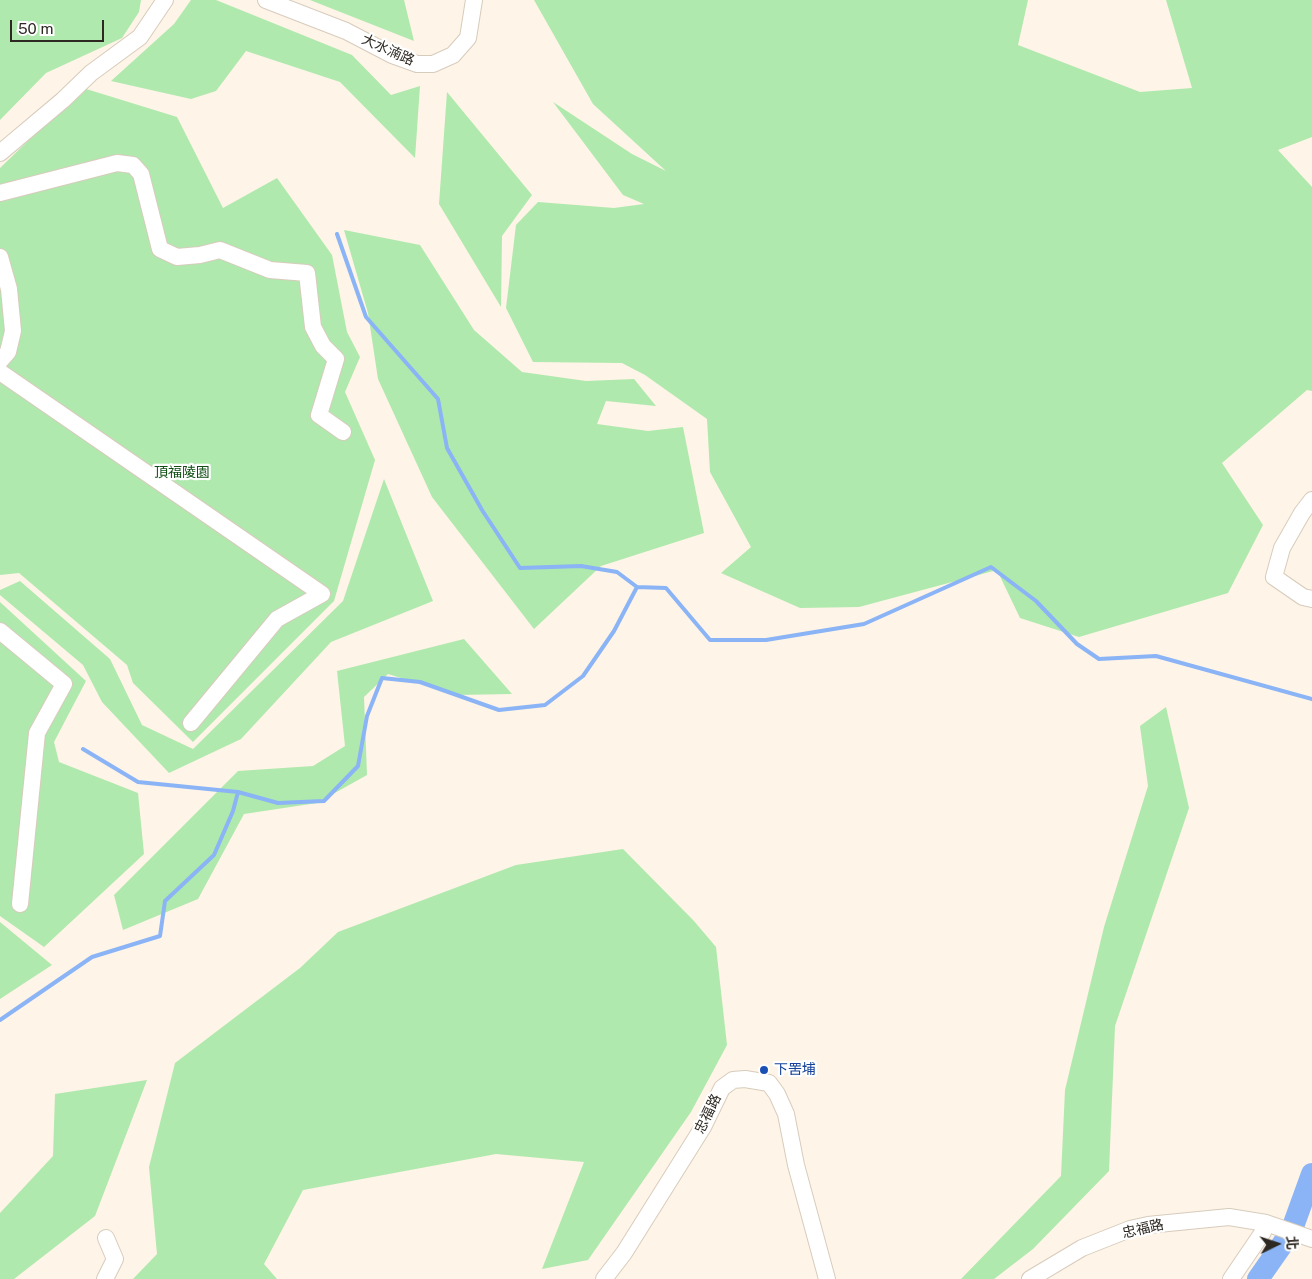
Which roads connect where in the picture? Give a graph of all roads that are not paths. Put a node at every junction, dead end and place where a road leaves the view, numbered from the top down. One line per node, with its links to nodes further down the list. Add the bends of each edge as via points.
1 (165, 0): 4 (street, via 140,37 91,73)
2 (266, 0): 3 (street, 大水湳路, via 346,31 392,55 417,64 433,64 453,55 468,38)
3 (474, 0)
4 (0, 153)
5 (0, 193): 9 (street, via 117,164 133,165 141,174 160,249 177,257 220,250 270,270 307,273 313,328 323,346 336,359 319,415)
6 (0, 257): 7 (street, via 9,289 13,331 8,352)
7 (0, 362)
8 (0, 372): 13 (street, via 322,594 277,619)
9 (343, 432)
10 (1312, 500): 11 (street, via 1282,548 1274,577 1303,597)
11 (1312, 599)
12 (0, 630): 14 (street, via 64,684 37,733)
13 (191, 723)
14 (20, 904)
15 (1266, 1223): 17 (street, 忠福路); 21 (street, 忠福路, via 1229,1217 1130,1229 1082,1248); 22 (street)
16 (106, 1238): 18 (street, via 114,1259)
17 (1312, 1239)
18 (105, 1279)
19 (604, 1279): 20 (street, 忠福路, via 704,1128 722,1088 733,1080 745,1079 769,1083 786,1114 796,1165)
20 (827, 1279)
21 (1030, 1279)
22 (1231, 1279)

